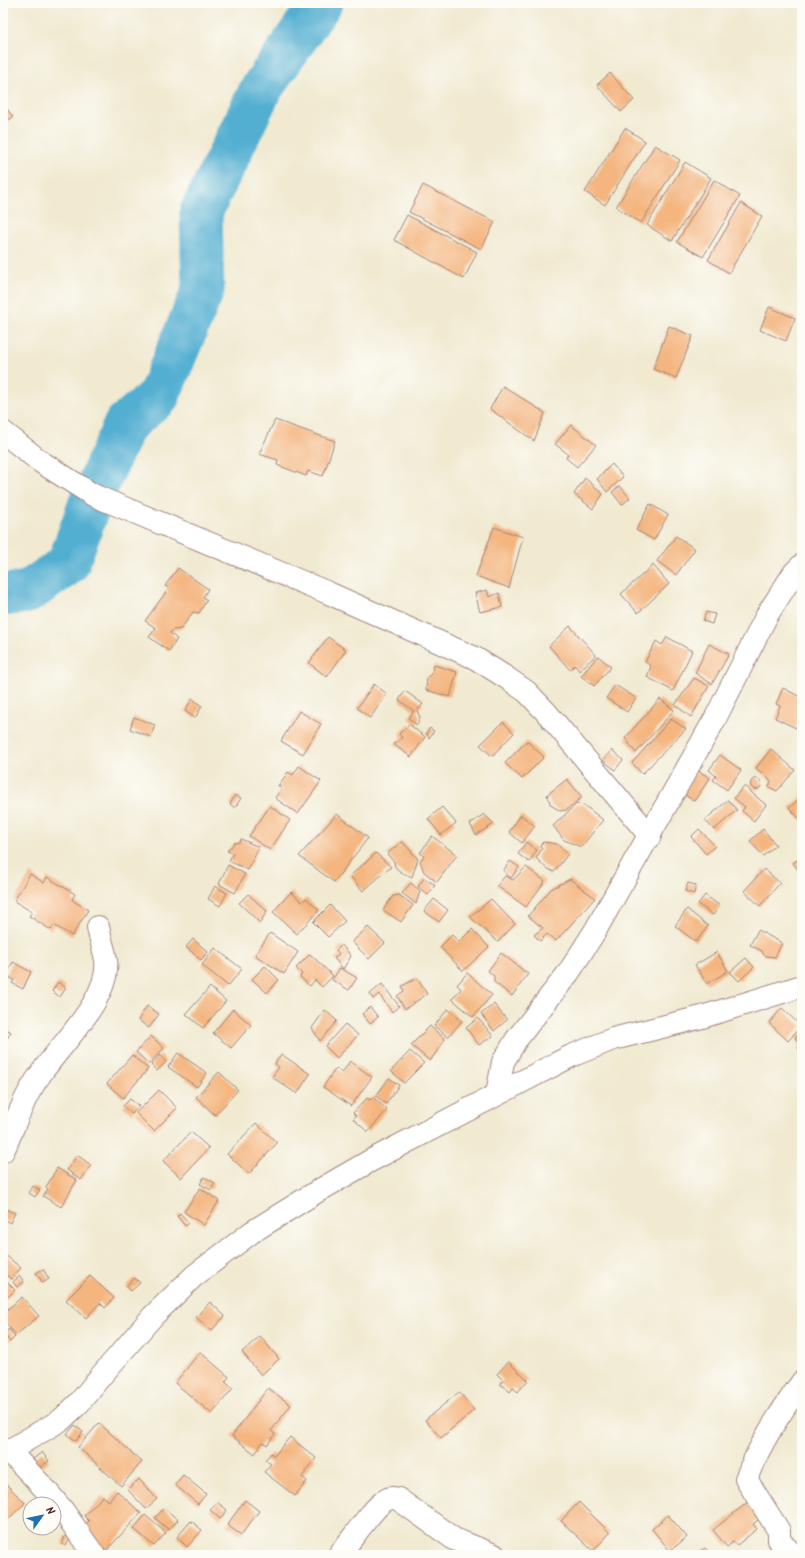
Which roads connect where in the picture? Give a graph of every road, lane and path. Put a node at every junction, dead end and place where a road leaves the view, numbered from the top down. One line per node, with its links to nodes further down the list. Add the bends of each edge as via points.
1 (3, 432): 3 (street, via 41,462 93,495 326,592 482,662 527,692)
2 (802, 565): 3 (street, via 794,572 767,615 715,719)
3 (650, 836): 6 (street, via 569,972 509,1051 503,1062)
4 (98, 927): 7 (street, via 106,961 100,990 92,1006 26,1097)
5 (802, 986): 6 (street, via 702,1017 613,1039 570,1056)
6 (497, 1094): 9 (street, via 344,1176 222,1253 153,1316 70,1412)
7 (3, 1151)
8 (802, 1382): 13 (street, via 774,1422 746,1478 779,1531 779,1540)
9 (6, 1453): 10 (street, via 45,1488)
10 (94, 1555)
11 (339, 1555): 12 (street, via 374,1511 392,1498 409,1506 454,1539)
12 (494, 1555)
13 (793, 1555)

